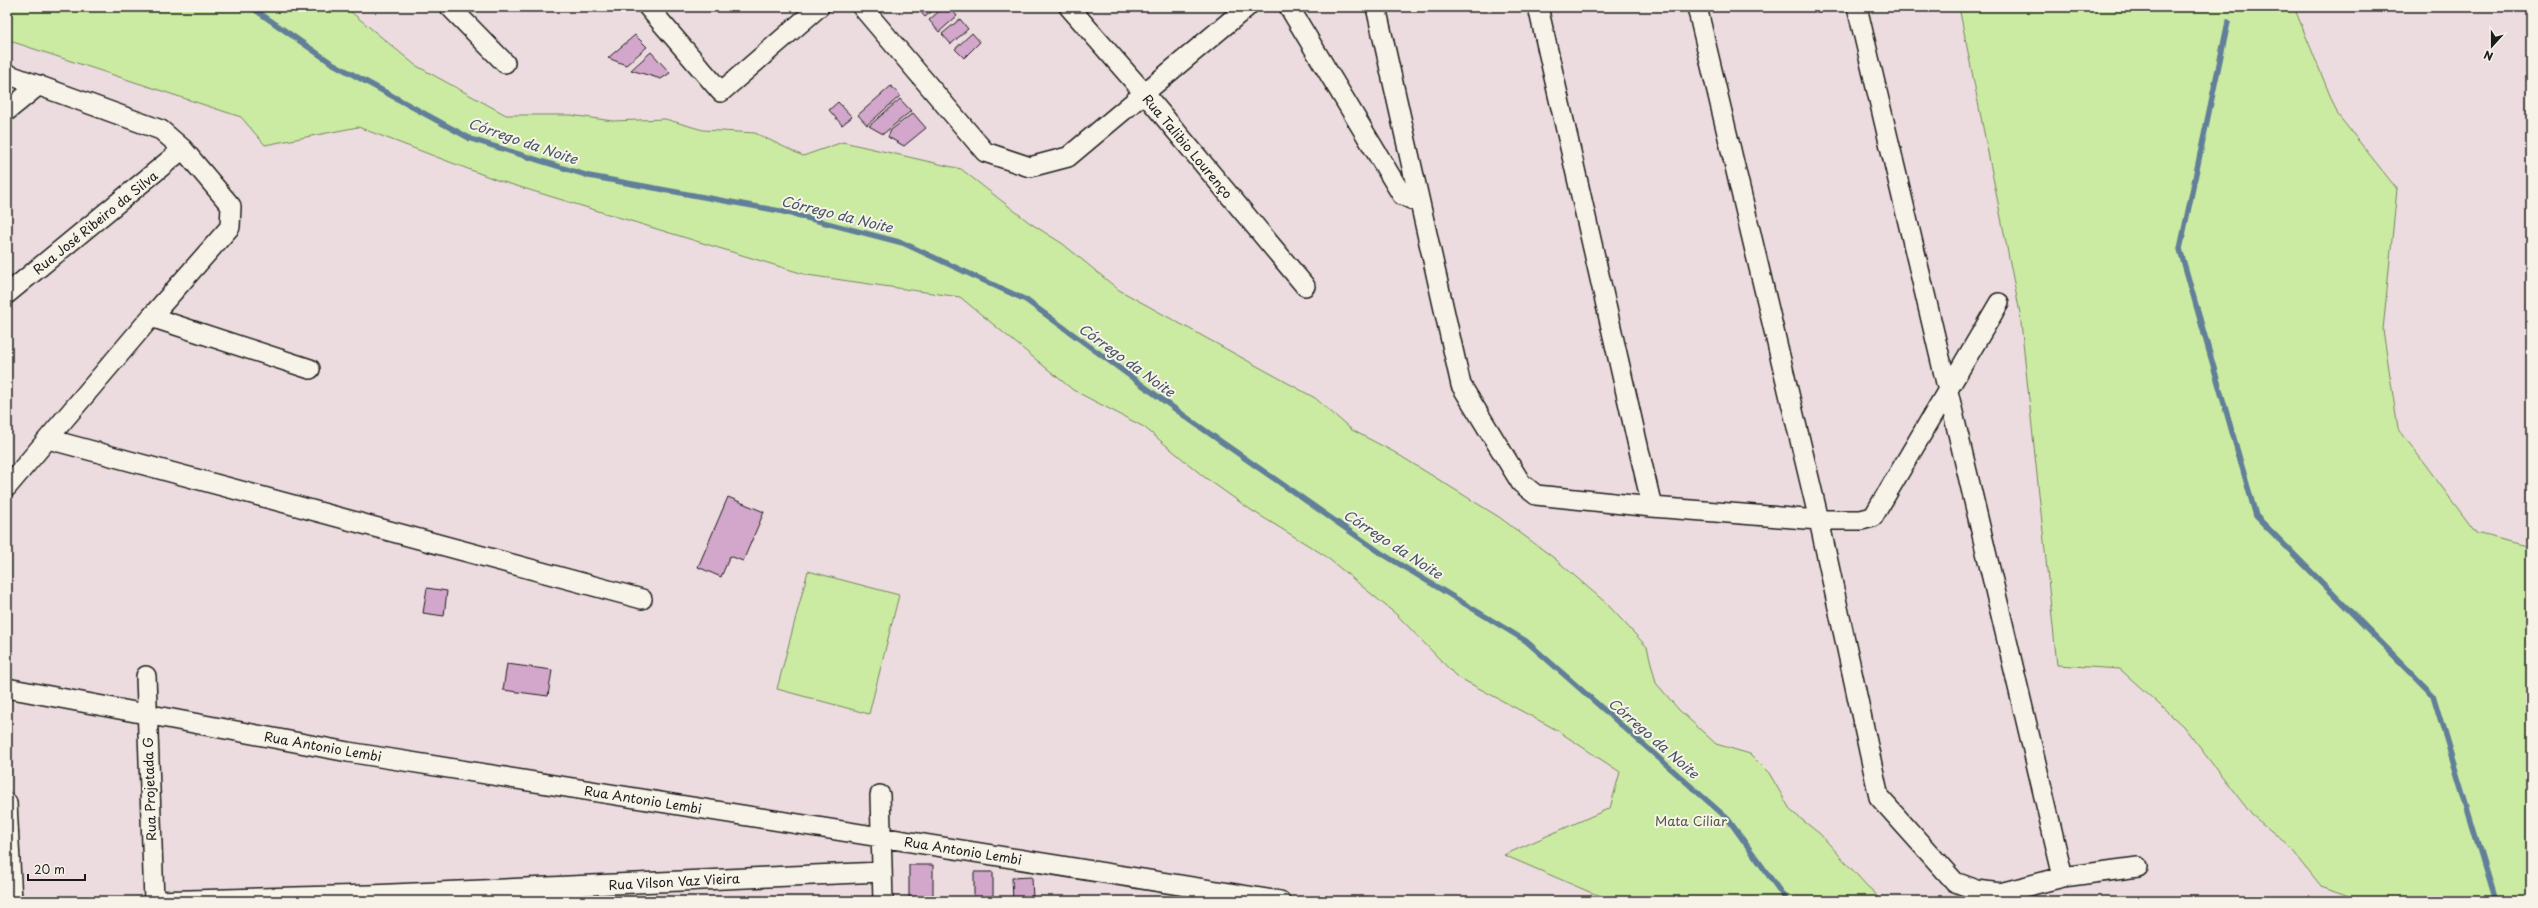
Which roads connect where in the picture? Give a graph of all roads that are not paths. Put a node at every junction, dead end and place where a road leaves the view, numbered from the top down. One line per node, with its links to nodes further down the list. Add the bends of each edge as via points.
1 (450, 7): 12 (street)
2 (648, 7): 3 (street, via 721,92)
3 (818, 7)
4 (862, 7): 15 (street, via 985,152 1030,167 1068,157)
5 (1069, 7): 15 (street, Rua Talibio Lourenço)
6 (1247, 7): 15 (street)
7 (1290, 7): 18 (street, via 1402,195)
8 (1376, 7): 18 (street)
9 (1538, 7): 27 (street)
10 (1697, 7): 28 (street)
11 (1857, 7): 24 (street)
12 (505, 64)
13 (7, 74): 14 (street)
14 (39, 85): 16 (street); 17 (street, via 161,130)
15 (1145, 94): 19 (street, Rua Talibio Lourenço)
16 (7, 111)
17 (183, 149): 20 (street, Rua José Ribeiro da Silva); 22 (street, via 231,206 230,227)
18 (1420, 203): 27 (street, via 1461,385 1521,482 1536,495)
19 (1305, 286)
20 (7, 294)
21 (1999, 303): 24 (street)
22 (151, 317): 23 (street); 25 (street)
23 (310, 369)
24 (1947, 393): 28 (street, via 1873,517 1862,520); 38 (street)
25 (48, 439): 26 (street); 29 (street)
26 (7, 487)
27 (1652, 507): 28 (street)
28 (1818, 520): 38 (street, via 1879,797 1955,882 1977,890 2000,893)
29 (642, 599)
30 (146, 676): 32 (street, Rua Projetada G)
31 (7, 688): 32 (street, Rua Antonio Lembi)
32 (146, 712): 35 (street, Rua Antonio Lembi, via 348,752); 40 (street, Rua Projetada G)
33 (880, 795): 35 (street)
34 (7, 803): 39 (street)
35 (880, 837): 37 (street); 42 (street, Rua Antonio Lembi)
36 (2138, 867): 38 (street)
37 (881, 872): 40 (street, Rua Vilson Vaz Vieira, via 370,895); 41 (street)
38 (2063, 877)
39 (12, 901)
40 (154, 901)
41 (883, 901)
42 (1280, 901)

